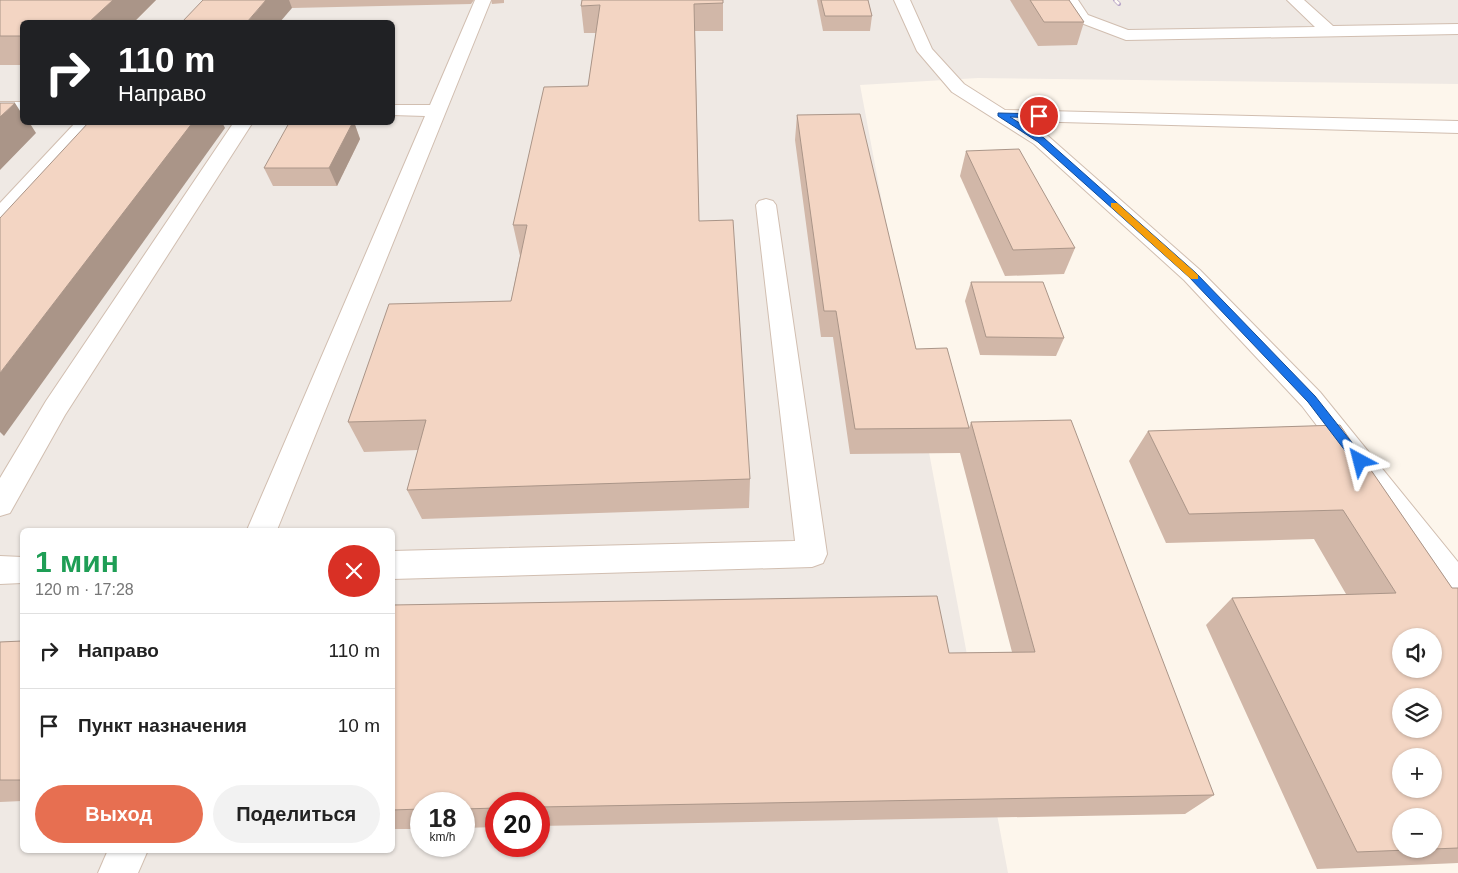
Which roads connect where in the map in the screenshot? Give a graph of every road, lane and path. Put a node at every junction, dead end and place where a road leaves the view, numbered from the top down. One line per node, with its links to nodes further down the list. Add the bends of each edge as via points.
1 (483, 0): 10 (lane)
2 (902, 0): 11 (lane, via 925,51 958,88)
3 (1070, 0): 6 (lane, via 1082,18 1126,36)
4 (1295, 0): 6 (lane)
5 (1458, 30): 6 (lane)
6 (1330, 32)
7 (0, 107): 8 (lane)
8 (20, 107)
9 (395, 110): 10 (lane)
10 (438, 110): 18 (lane)
11 (1000, 115): 14 (lane); 22 (lane, via 1041,140 1192,275 1311,399)
12 (84, 125): 16 (lane)
13 (242, 125): 17 (lane, via 55,408)
14 (1458, 127)
15 (766, 204): 19 (lane, via 812,554)
16 (0, 215)
17 (0, 504)
18 (263, 528)
19 (395, 565)
20 (0, 570): 21 (lane)
21 (20, 570)
22 (1458, 586)
23 (127, 853): 24 (lane)
24 (118, 873)

